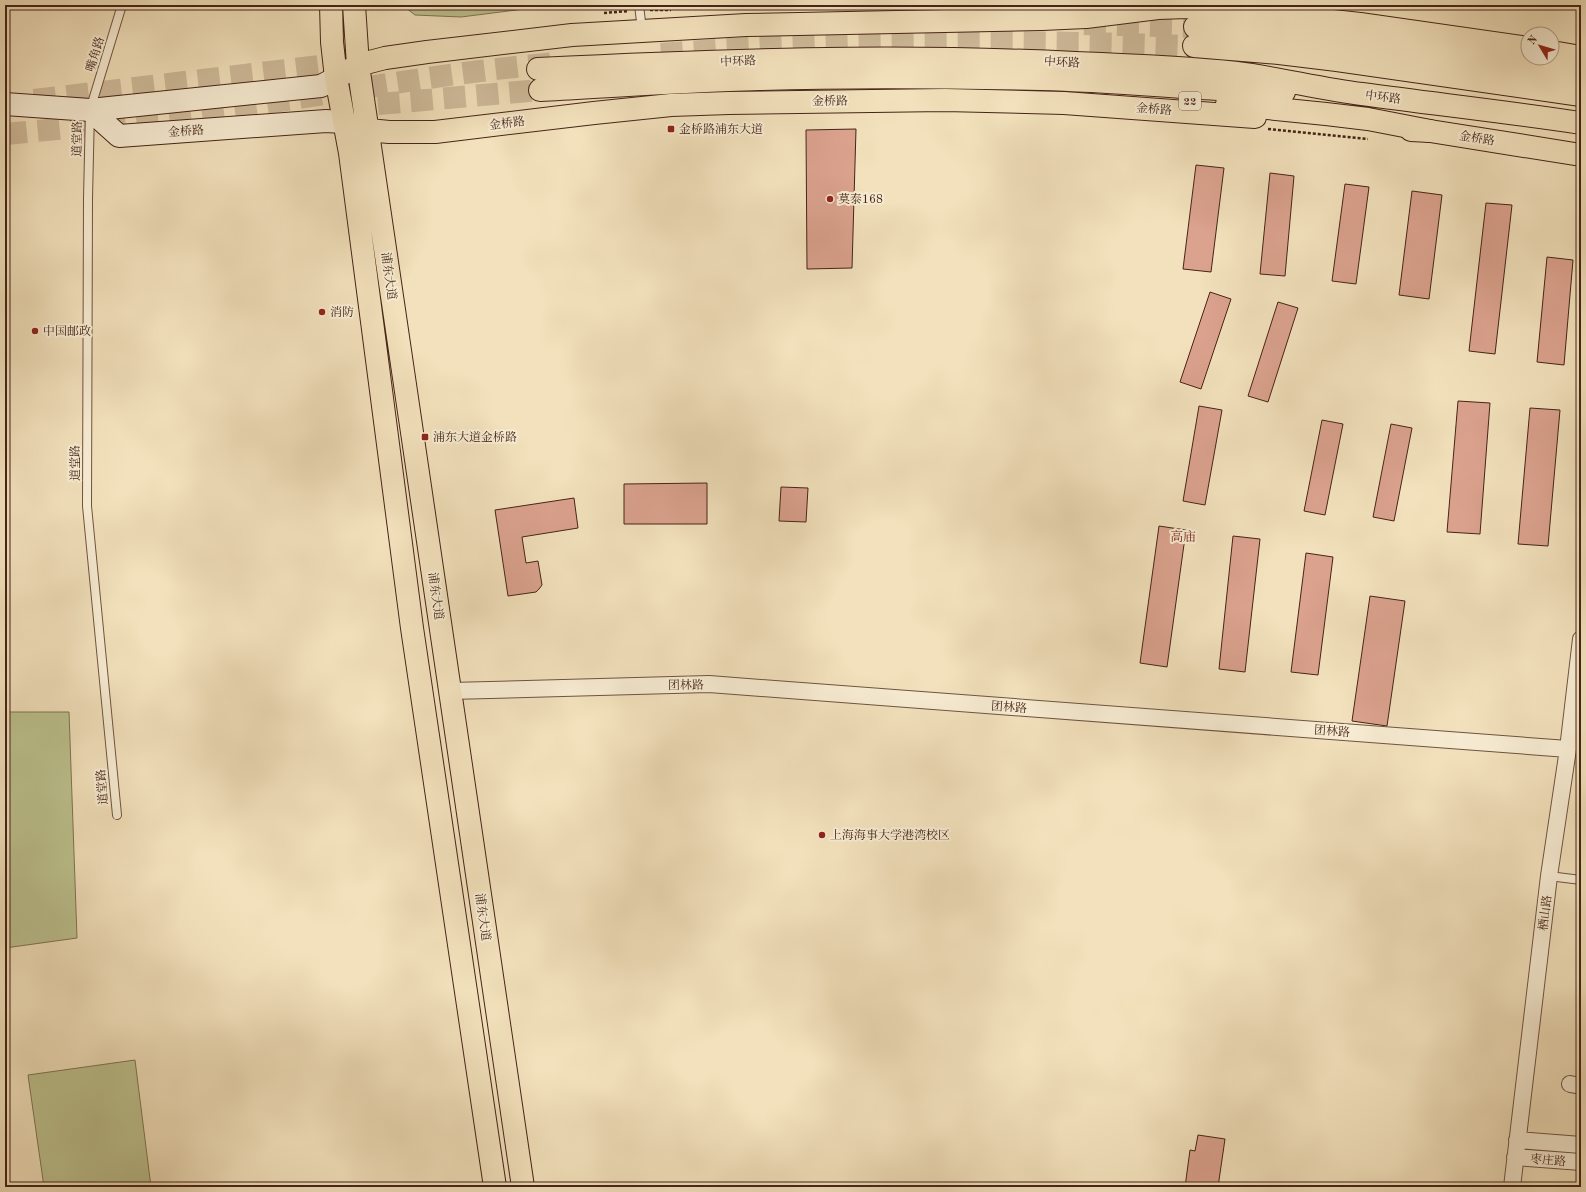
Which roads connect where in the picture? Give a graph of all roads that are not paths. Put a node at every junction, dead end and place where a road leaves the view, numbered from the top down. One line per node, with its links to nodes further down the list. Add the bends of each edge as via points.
1 (122, 5): 16 (lane, 嘴角路)
2 (331, 5): 11 (main road, 浦东大道)
3 (354, 5): 9 (main road, 浦东大道)
4 (639, 5): 5 (lane)
5 (642, 30): 6 (main road, via 746,25 1042,19 1187,7 1360,24); 9 (main road, via 572,35 427,52)
6 (1520, 47)
7 (1560, 53): 8 (main road)
8 (1581, 57)
9 (358, 65): 11 (main road); 19 (main road, 浦东大道)
10 (1581, 75): 14 (main road, via 1340,40 1280,34 1194,37 1279,53)
11 (336, 78): 16 (street, via 321,86); 17 (main road, 浦东大道)
12 (949, 78): 13 (main road, via 1043,79 1237,91); 13 (main road, 中环路, via 539,80 760,60 950,59 1144,66 1239,73); 20 (main road, 22, via 1326,114)
13 (1360, 94): 18 (main road, 中环路)
14 (1581, 95)
15 (5, 104): 16 (street)
16 (90, 110): 17 (street, 金桥路, via 119,136 326,121); 25 (lane, 道堂路, via 87,506)
17 (344, 122): 19 (main road, 金桥路); 32 (main road, 浦东大道, via 412,628)
18 (1581, 123)
19 (368, 130): 20 (main road, 金桥路, via 435,132 671,105 945,100 1064,103); 23 (main road, 浦东大道)
20 (1430, 131): 21 (main road, 金桥路)
21 (1581, 155)
22 (1581, 639): 24 (street, 栖山路)
23 (450, 692): 24 (street, 团林路, via 709,684); 33 (main road, 浦东大道)
24 (1568, 749): 26 (street, 栖山路)
25 (117, 815)
26 (1549, 876): 27 (lane); 28 (street, 栖山路)
27 (1581, 880)
28 (1517, 1140): 29 (street, 枣庄路); 30 (street, 栖山路)
29 (1581, 1145)
30 (1515, 1157): 31 (street, 枣庄路); 34 (street, 栖山路)
31 (1581, 1162)
32 (496, 1187)
33 (523, 1187)
34 (1512, 1187)

